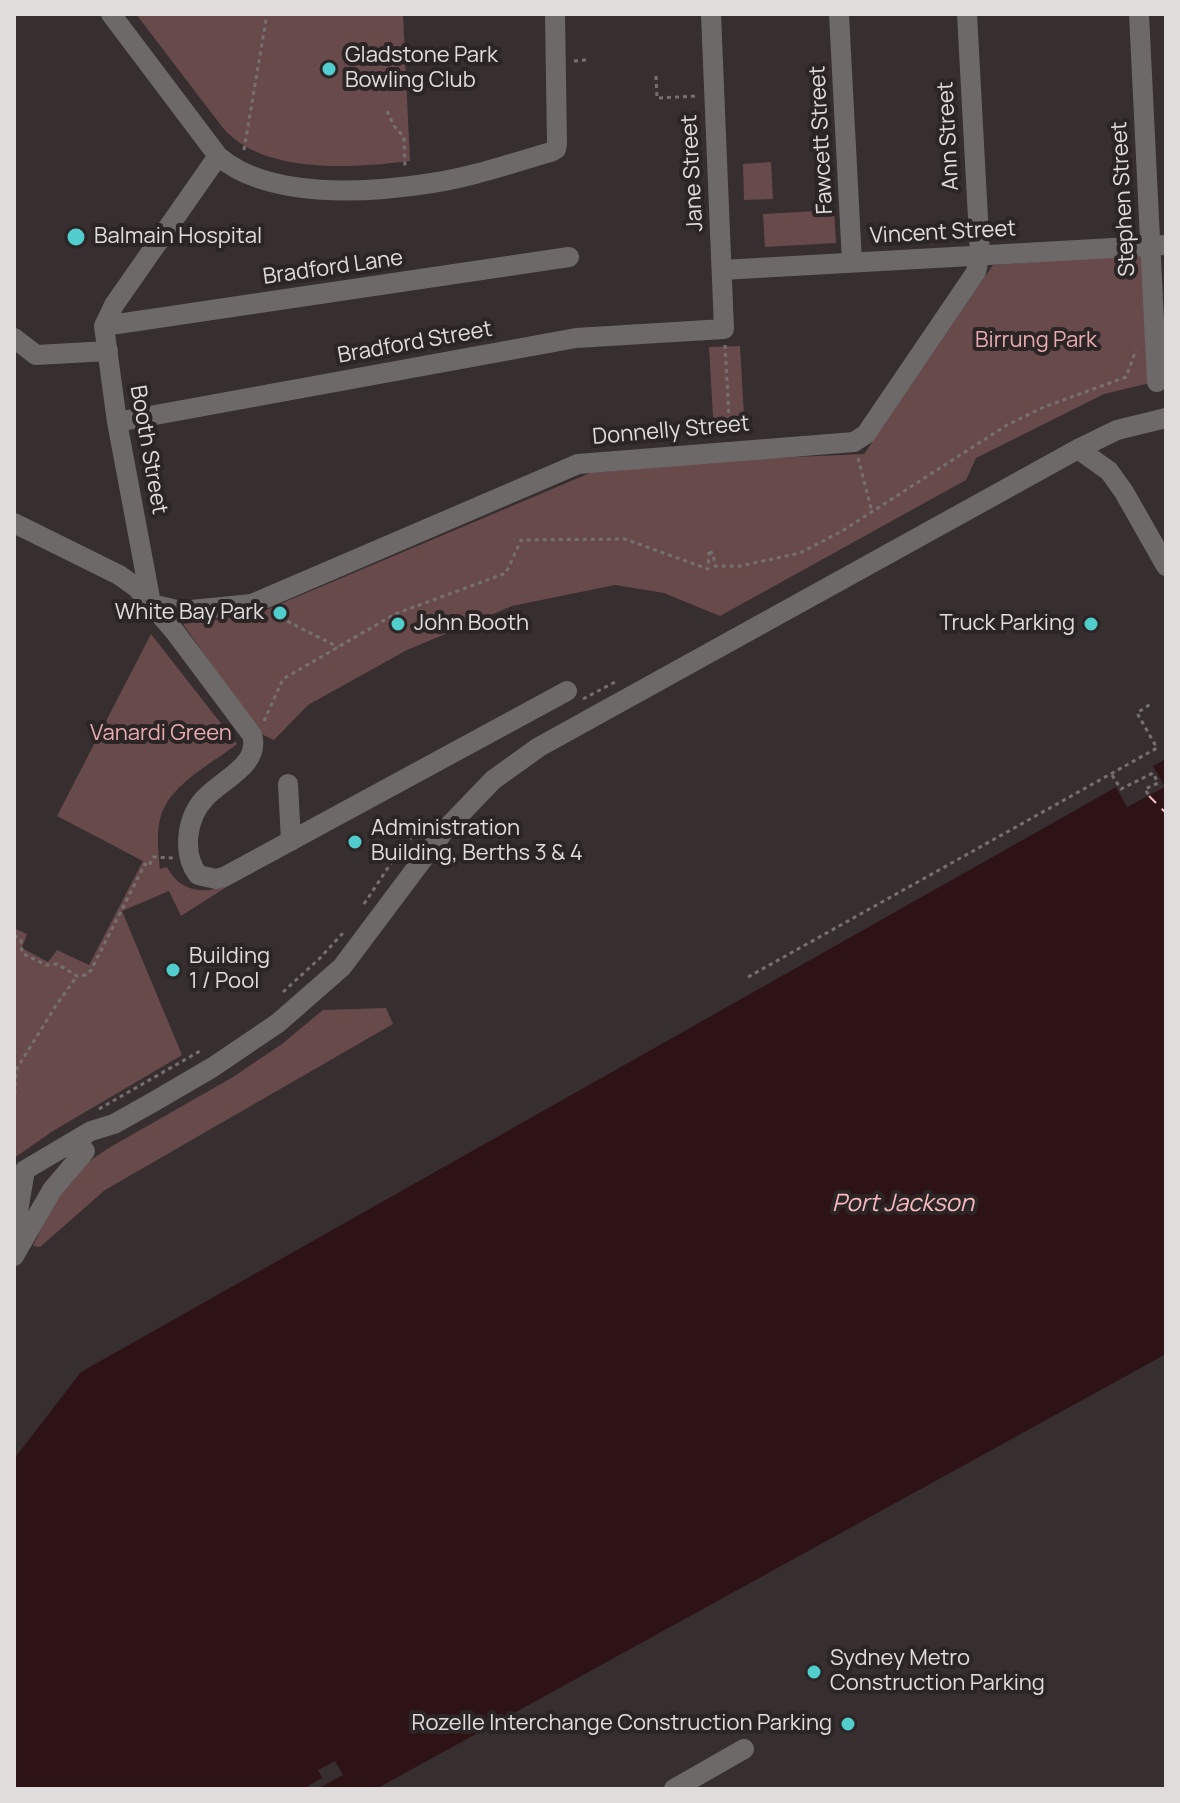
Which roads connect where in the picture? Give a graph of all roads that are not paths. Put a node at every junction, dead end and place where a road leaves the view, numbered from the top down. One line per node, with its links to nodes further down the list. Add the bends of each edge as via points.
1 (111, 14): 7 (street)
2 (555, 14): 7 (street, via 556,149 433,183 353,189 266,181)
3 (711, 14): 12 (street, Jane Street)
4 (839, 14): 11 (street, Fawcett Street)
5 (967, 14): 9 (street, Ann Street)
6 (1139, 14): 8 (street, Stephen Street)
7 (218, 156): 13 (street)
8 (1158, 246): 9 (street, Vincent Street); 17 (street, Stephen Street)
9 (980, 255): 11 (street, Vincent Street); 23 (street, Donnelly Street, via 976,272 866,434 854,442 578,464 252,604 181,611)
10 (569, 257): 13 (street, Bradford Lane)
11 (852, 262): 12 (street, Vincent Street)
12 (722, 270): 14 (street, Jane Street)
13 (104, 326): 16 (street, Booth Street)
14 (724, 329): 19 (street, Bradford Street, via 576,338)
15 (14, 338): 16 (street, via 36,355)
16 (108, 351): 19 (street, Booth Street)
17 (1157, 382)
18 (1166, 418): 20 (street, via 1117,430)
19 (117, 422): 23 (street, Booth Street)
20 (1078, 449): 22 (street, via 1109,471); 27 (street, via 539,747 493,780 444,831 327,982 241,1048)
21 (14, 523): 23 (street, via 119,575)
22 (1166, 566)
23 (151, 604): 26 (street, Booth Street, via 254,741 246,762 203,799 191,824 191,866 198,875 216,879)
24 (573, 696): 26 (street)
25 (288, 784): 26 (street)
26 (291, 841)
27 (114, 1124): 28 (street); 29 (street, via 91,1131)
28 (85, 1151): 29 (street); 31 (street, via 52,1190)
29 (19, 1185): 30 (street)
30 (14, 1235)
31 (14, 1256)
32 (744, 1749): 33 (street)
33 (674, 1789)

